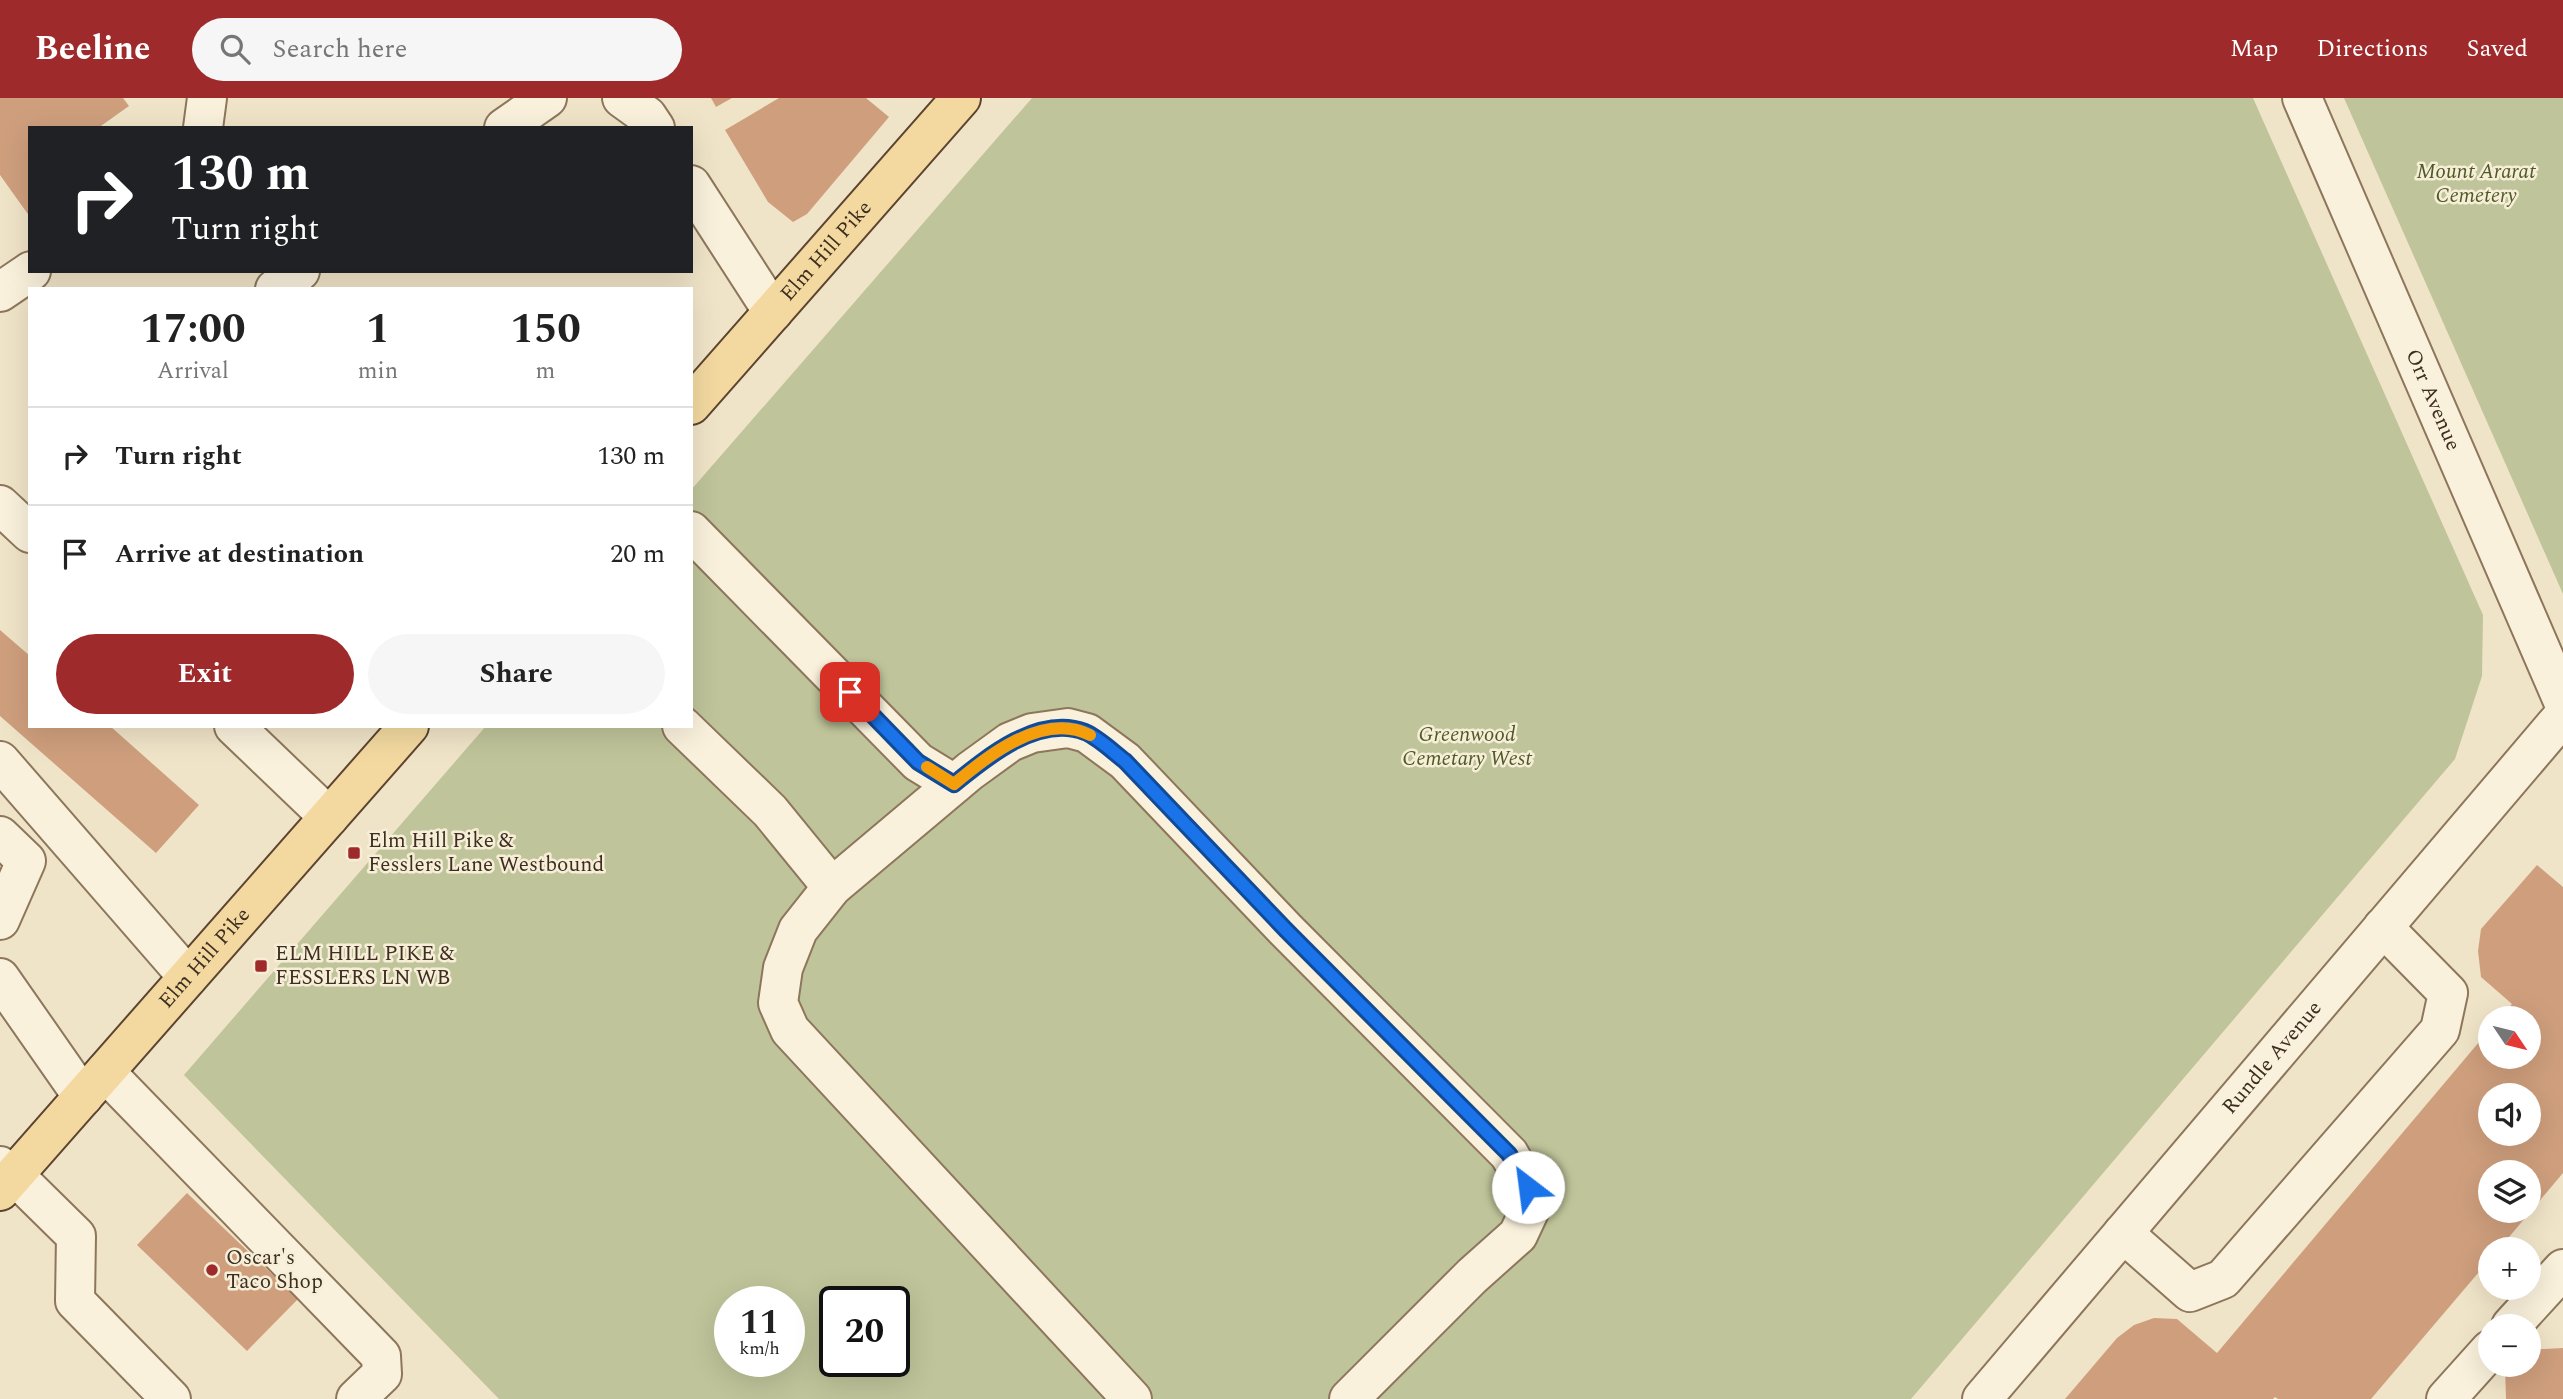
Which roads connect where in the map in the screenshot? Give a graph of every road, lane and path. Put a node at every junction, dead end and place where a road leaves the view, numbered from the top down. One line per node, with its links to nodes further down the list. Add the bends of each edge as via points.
1 (207, 98): 6 (street)
2 (547, 98): 7 (street)
3 (622, 98): 8 (street)
4 (961, 98): 14 (main road, Elm Hill Pike)
5 (2302, 98): 19 (street, Orr Avenue)
6 (203, 126)
7 (507, 126)
8 (654, 126)
9 (693, 188): 14 (street)
10 (28, 273): 13 (street)
11 (297, 273): 12 (street)
12 (278, 287)
13 (0, 292)
14 (773, 312): 15 (main road, Elm Hill Pike)
15 (693, 403)
16 (0, 505): 17 (street)
17 (28, 531)
18 (693, 533): 25 (street, via 918,762)
19 (2563, 701)
20 (2563, 716): 30 (street, Rundle Avenue)
21 (236, 728): 26 (street)
22 (406, 728): 26 (main road, Elm Hill Pike)
23 (684, 728): 28 (street, via 770,811)
24 (0, 761): 31 (street)
25 (954, 784): 28 (street); 42 (street, via 1010,742 1032,733 1068,728 1087,733 1125,761 1509,1154 1528,1187 1532,1205 1518,1235)
26 (329, 817): 31 (main road, Elm Hill Pike)
27 (0, 836): 29 (street, via 26,860)
28 (832, 887): 41 (street, via 798,930 783,968 778,1003 790,1030)
29 (3, 903)
30 (2383, 928): 35 (street, Rundle Avenue); 35 (street, via 2448,993 2440,1030 2222,1279 2190,1292)
31 (188, 977): 33 (main road, Elm Hill Pike)
32 (0, 978): 33 (street)
33 (94, 1085): 34 (main road, Elm Hill Pike); 40 (street, via 381,1356 382,1374)
34 (5, 1177): 39 (street, via 76,1236 75,1301)
35 (2123, 1233): 43 (street, Rundle Avenue)
36 (2563, 1269): 37 (street)
37 (2522, 1314)
38 (2478, 1363): 44 (street)
39 (171, 1399)
40 (356, 1399)
41 (1132, 1399)
42 (1349, 1399)
43 (1982, 1399)
44 (2446, 1399)

